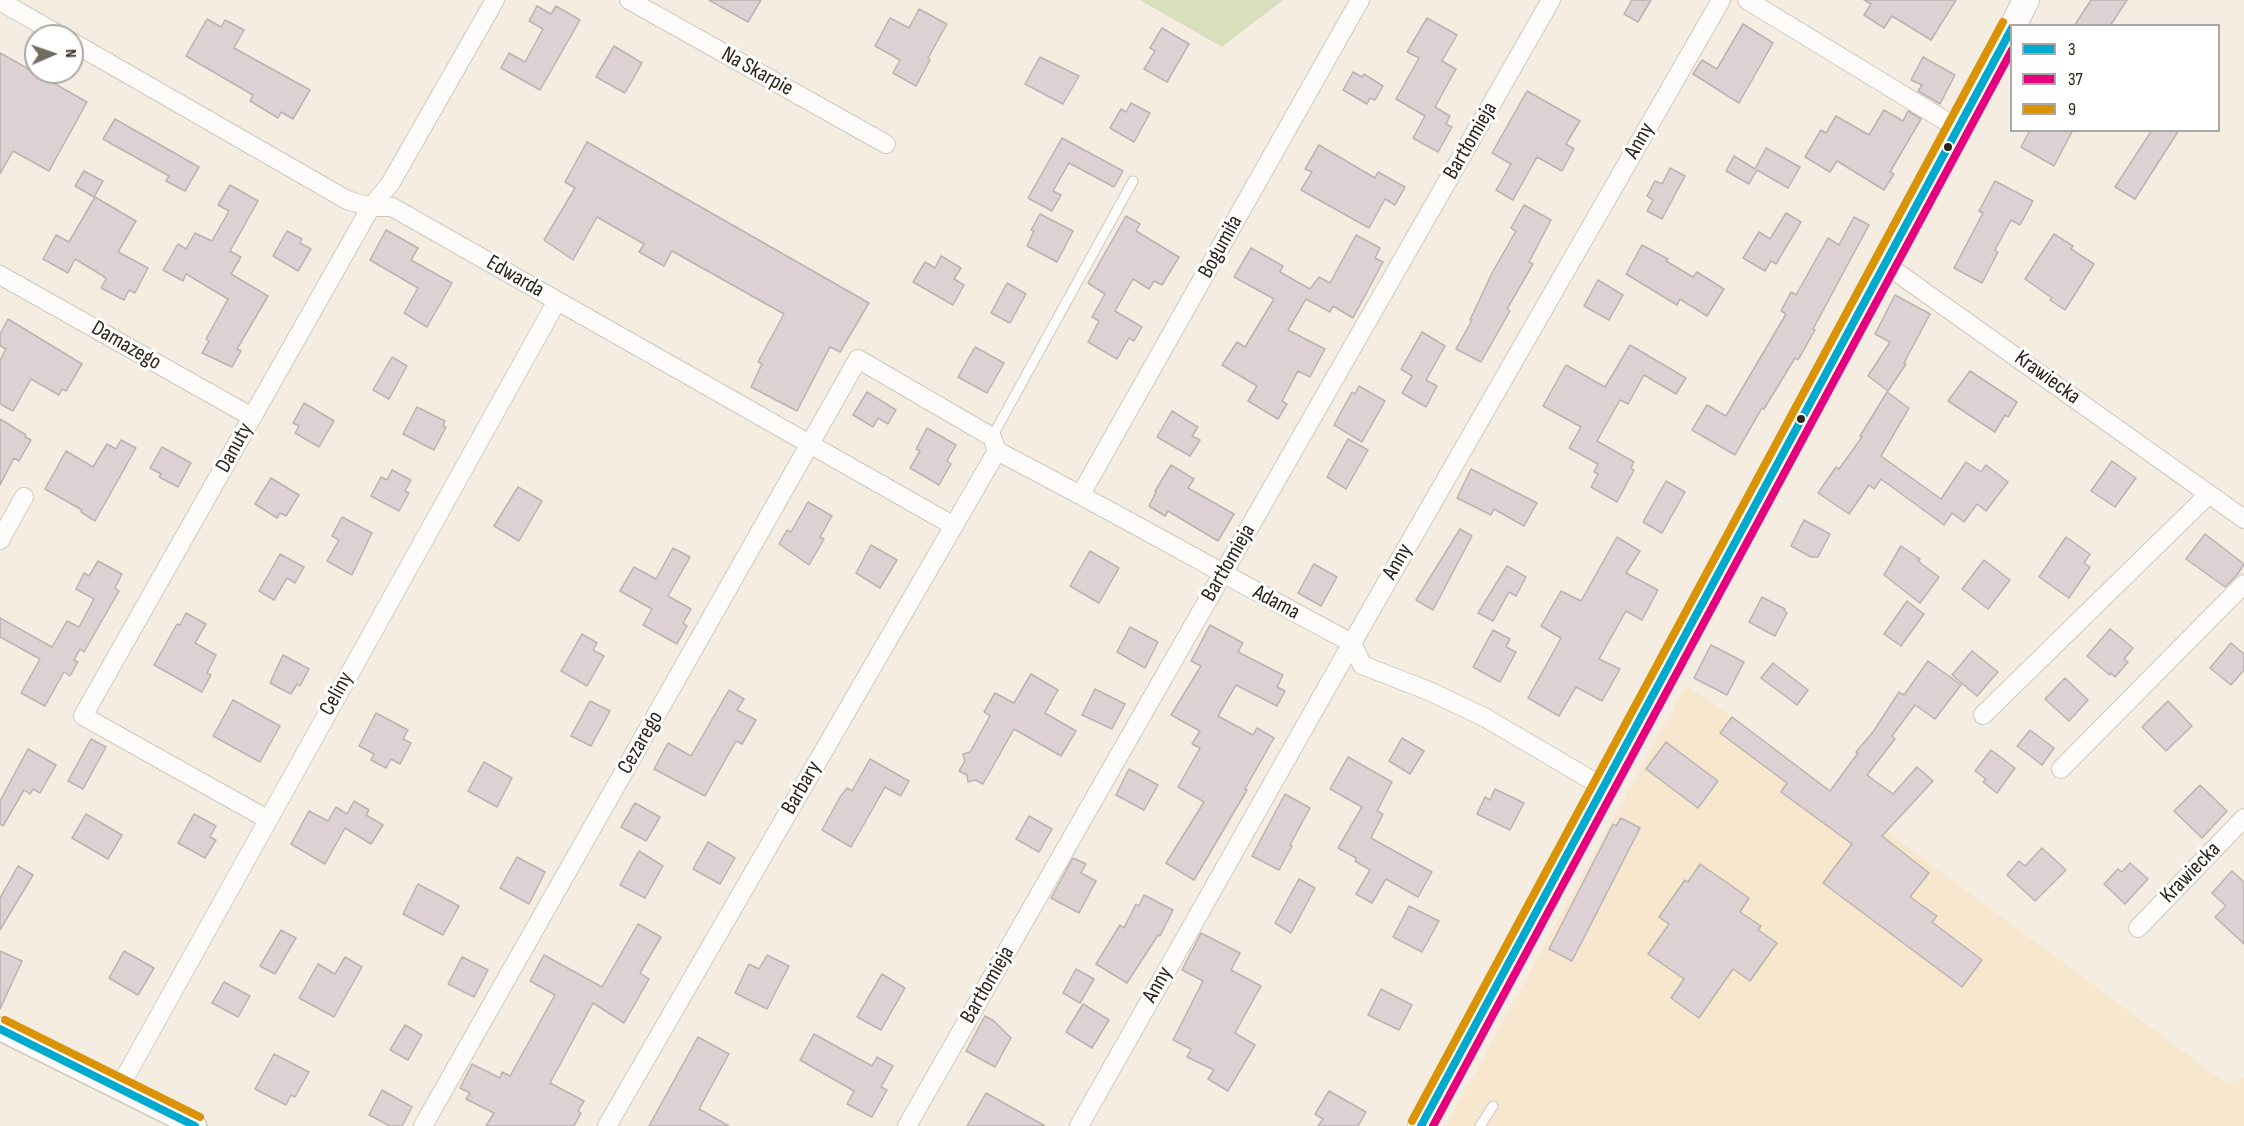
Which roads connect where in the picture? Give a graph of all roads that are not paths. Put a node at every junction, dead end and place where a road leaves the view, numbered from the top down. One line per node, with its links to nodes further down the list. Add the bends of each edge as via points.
1 (495, 0): 16 (street, Danuty, via 390,184)
2 (629, 0): 14 (street, Na Skarpie)
3 (1360, 0): 24 (street, Bogumiła)
4 (1551, 0): 30 (street, Bartłomieja)
5 (1720, 0): 32 (street, Anny)
6 (1747, 0): 13 (street)
7 (2026, 0): 10 (main road)
8 (0, 1): 9 (street)
9 (40, 24)
10 (2013, 24)
11 (2010, 30): 13 (main road)
12 (84, 49): 16 (street, Edwarda, via 347,200)
13 (1957, 128): 17 (main road)
14 (886, 144)
15 (1133, 181): 23 (lane)
16 (370, 207): 19 (street, Edwarda, via 392,207); 21 (street, Danuty)
17 (1884, 264): 25 (street, Krawiecka); 35 (main road)
18 (0, 275): 21 (street, Damazego)
19 (557, 301): 22 (street, Edwarda); 37 (street, Celiny)
20 (858, 359): 22 (street, Cezarego); 23 (street, Adama)
21 (252, 417): 37 (street, Danuty, via 83,717)
22 (810, 444): 28 (street, Edwarda); 43 (street, Cezarego)
23 (995, 444): 24 (street, Adama); 28 (street, Barbary)
24 (1081, 494): 30 (street, Adama)
25 (2209, 494): 27 (street, Krawiecka); 33 (street)
26 (24, 497): 29 (street)
27 (2244, 519)
28 (954, 526): 44 (street, Barbary)
29 (0, 540)
30 (1222, 574): 32 (street, Adama); 45 (street, Bartłomieja)
31 (2244, 584): 34 (street)
32 (1352, 643): 35 (street, Adama, via 1362,665 1484,717); 46 (street, Anny)
33 (1983, 715)
34 (2061, 769)
35 (1603, 788): 47 (main road)
36 (2244, 818): 38 (street, Krawiecka)
37 (267, 819): 40 (street, Celiny)
38 (2138, 928)
39 (0, 1029): 40 (street)
40 (119, 1088): 42 (street)
41 (1492, 1106): 48 (lane)
42 (195, 1126)
43 (423, 1126)
44 (607, 1126)
45 (908, 1126)
46 (1079, 1126)
47 (1421, 1126)
48 (1480, 1126)

